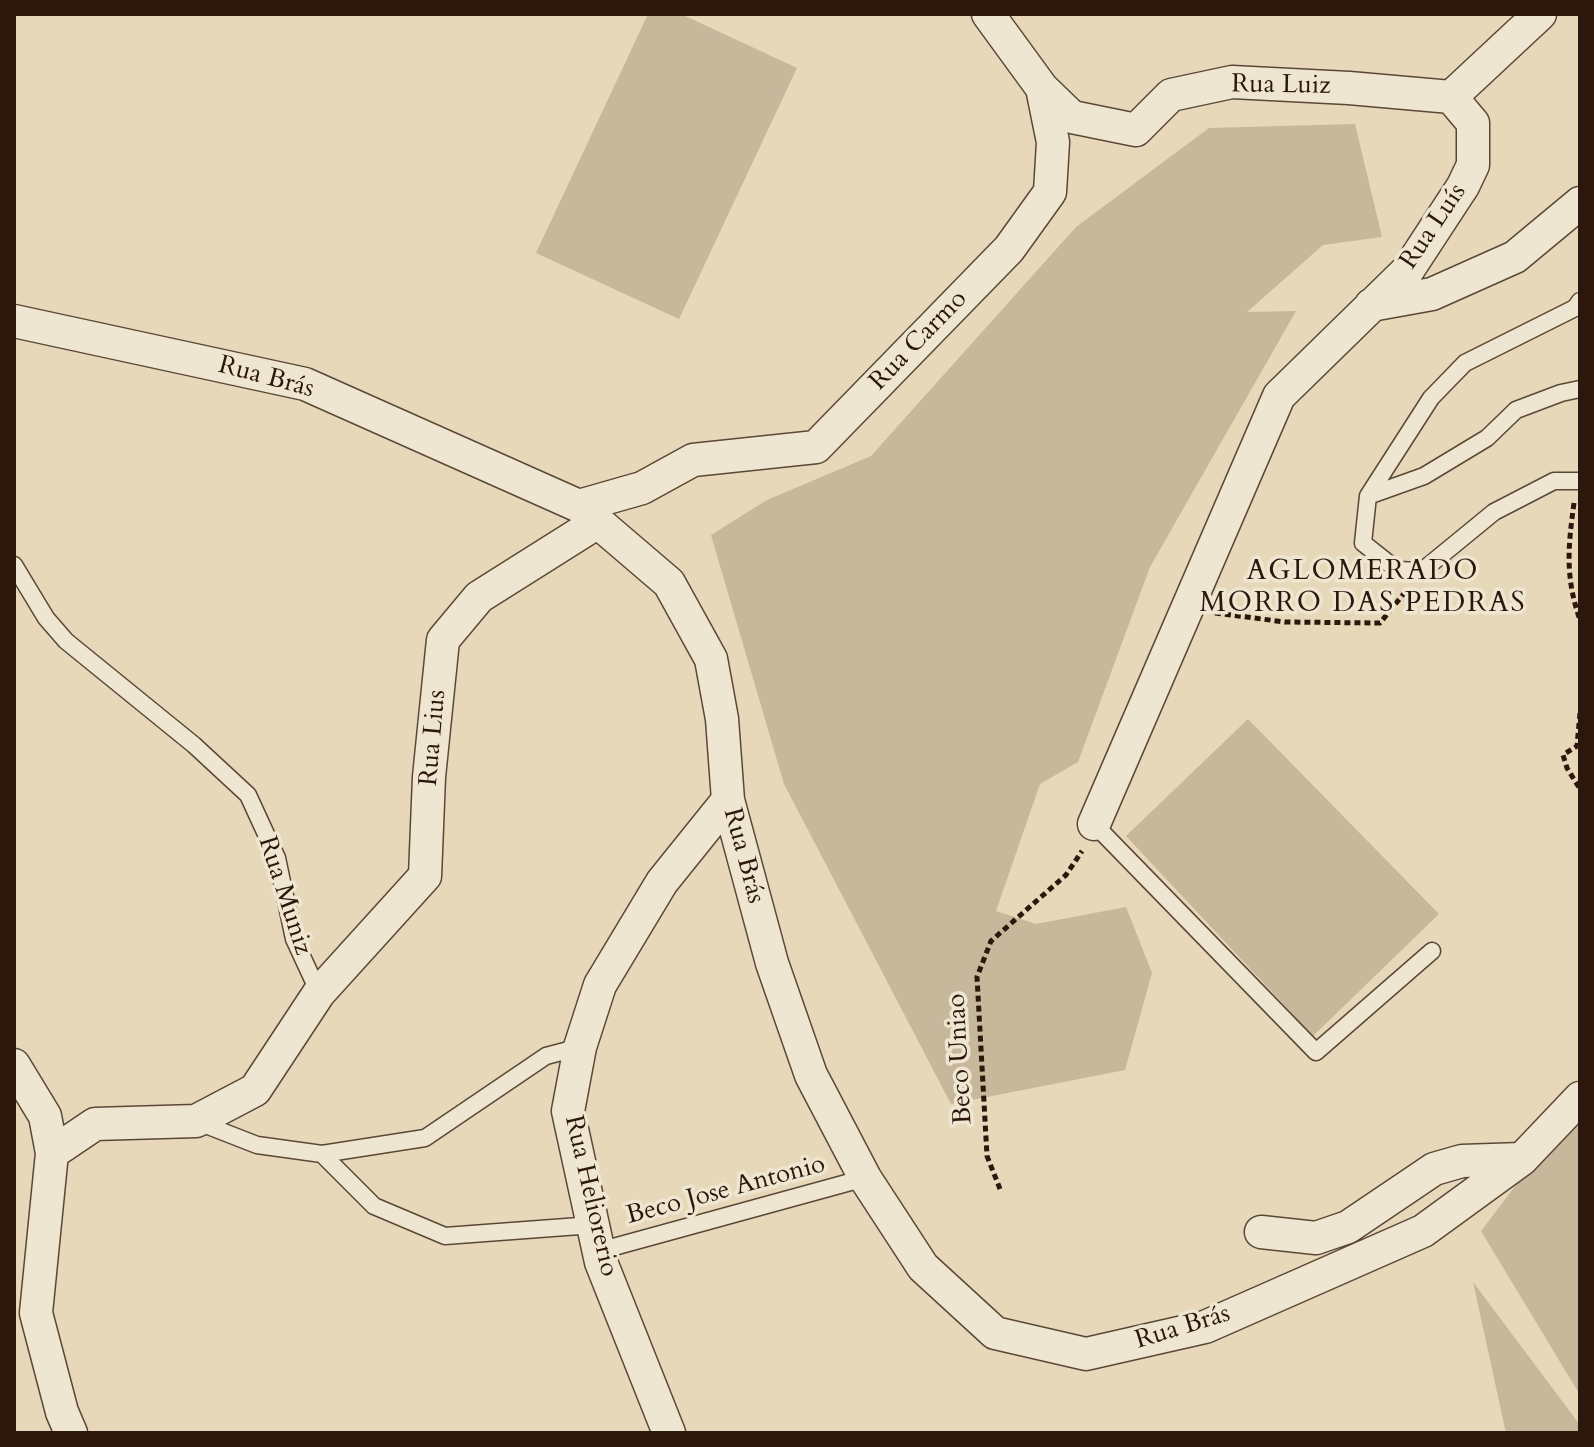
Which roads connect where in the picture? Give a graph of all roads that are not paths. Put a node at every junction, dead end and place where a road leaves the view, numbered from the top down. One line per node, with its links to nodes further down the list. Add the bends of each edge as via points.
1 (988, 14): 3 (street, Rua Carmo)
2 (1540, 14): 4 (street)
3 (1042, 88): 4 (street, Rua Luiz, via 1072,117 1136,130 1171,95 1232,82); 12 (street, Rua Carmo, via 1053,142 1050,192 1009,249 816,447 693,460)
4 (1451, 97): 7 (street, Rua Luís, via 1473,123 1473,165 1408,270)
5 (1580, 203): 7 (street, via 1515,257 1432,294)
6 (1580, 301): 11 (lane, via 1465,363 1431,398)
7 (1371, 305): 15 (street, Rua Luís, via 1279,396)
8 (14, 321): 12 (street, Rua Brás, via 305,384)
9 (1580, 389): 11 (lane, via 1516,410 1487,438 1424,476)
10 (1579, 481): 11 (lane, via 1554,481 1494,512 1422,571 1397,570 1363,543)
11 (1368, 496)
12 (588, 514): 14 (street, Rua Brás, via 669,583 711,659); 17 (street, Rua Lius, via 479,597 443,640 425,876)
13 (14, 565): 17 (lane, Rua Muniz, via 66,641 248,795 277,858 294,939)
14 (728, 800): 18 (street, Rua Heliorerio, via 662,882 600,985); 25 (street, Rua Brás, via 772,963 811,1075)
15 (1094, 824): 16 (lane, via 1316,1052)
16 (1432, 951)
17 (319, 993): 21 (street, via 255,1090)
18 (580, 1047): 23 (lane, via 546,1056 425,1138); 27 (street, Rua Heliorerio, via 568,1111)
19 (14, 1065): 22 (street, via 45,1116)
20 (1580, 1098): 24 (street, Rua Brás)
21 (196, 1121): 22 (street, via 95,1124); 23 (lane, via 257,1145)
22 (52, 1153): 28 (street, via 36,1313)
23 (322, 1154): 27 (lane, Beco Jose Antonio, via 374,1206 445,1236)
24 (1522, 1159): 25 (street, Rua Brás, via 1423,1231 1205,1327 1086,1354 995,1333 923,1267); 26 (street, via 1462,1161 1434,1169 1348,1227 1316,1238)
25 (865, 1178): 27 (lane, Beco Jose Antonio)
26 (1261, 1232)
27 (596, 1238): 29 (street, Rua Heliorerio)
28 (71, 1433)
29 (669, 1433)

